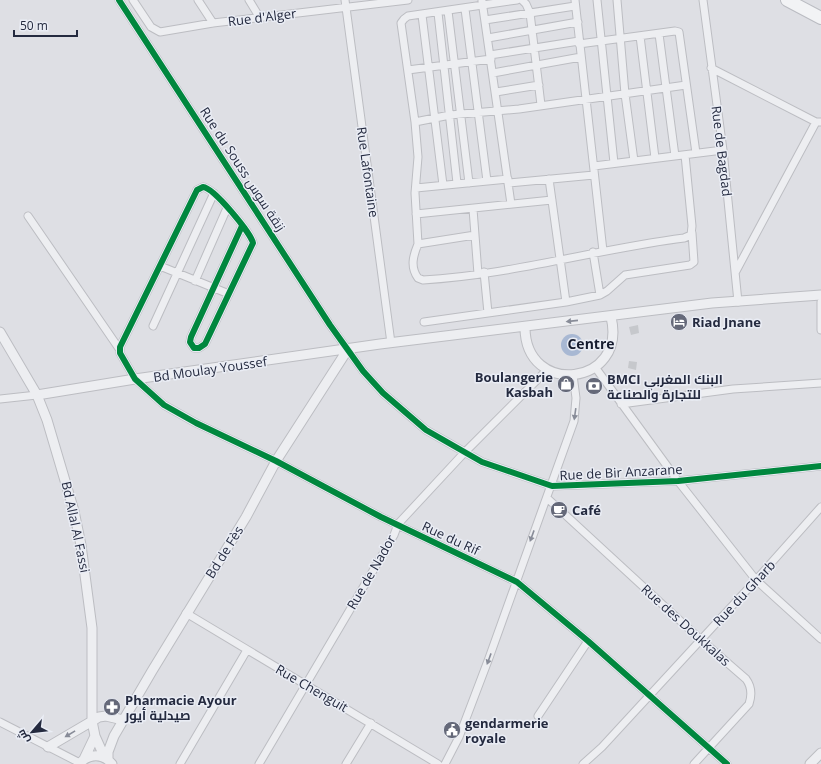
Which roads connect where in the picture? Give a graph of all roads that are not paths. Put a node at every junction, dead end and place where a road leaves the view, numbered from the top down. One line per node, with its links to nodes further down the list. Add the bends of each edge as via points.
1 (118, 0): 109 (street, Rue du Souss زنقة سوس)
2 (134, 0): 24 (street, Rue d'Alger, via 157,32)
3 (249, 0): 20 (street)
4 (408, 0): 13 (street, Rue d'Alger)
5 (517, 0): 12 (street)
6 (522, 0): 18 (street)
7 (597, 0): 30 (street)
8 (617, 0): 29 (street)
9 (703, 0): 40 (street, Rue de Bagdad)
10 (787, 0): 21 (main road)
11 (200, 1): 24 (street)
12 (483, 2): 15 (street); 22 (street)
13 (346, 3): 20 (street, Rue d'Alger); 108 (street, Rue Lafontaine)
14 (575, 3): 18 (street); 23 (street)
15 (465, 9): 16 (street); 35 (street)
16 (448, 11): 17 (street); 36 (street)
17 (438, 13): 19 (street); 37 (street)
18 (530, 13): 22 (street); 25 (street)
19 (422, 15): 39 (street); 41 (street, via 408,16 401,23)
20 (260, 18): 24 (street, Rue d'Alger)
21 (821, 18)
22 (485, 20): 28 (street)
23 (578, 22): 25 (street); 31 (street)
24 (213, 23)
25 (532, 31): 28 (street); 32 (street)
26 (659, 34): 27 (street); 44 (street, via 675,31 679,33); 45 (street)
27 (640, 36): 29 (street); 46 (street)
28 (488, 38): 33 (street)
29 (620, 39): 30 (street); 48 (street)
30 (601, 41): 31 (street); 49 (street)
31 (579, 43): 32 (street); 34 (street)
32 (534, 48): 33 (street); 38 (street)
33 (491, 57): 35 (street); 42 (street)
34 (580, 57): 38 (street); 50 (street)
35 (472, 62): 36 (street); 53 (street)
36 (455, 64): 37 (street); 55 (street)
37 (444, 65): 39 (street); 54 (street)
38 (537, 66): 42 (street); 43 (street)
39 (428, 67): 41 (street); 56 (street)
40 (711, 68): 58 (street); 59 (street, Rue de Bagdad)
41 (408, 70): 57 (street)
42 (493, 73): 47 (street)
43 (539, 85): 47 (street); 51 (street)
44 (686, 85): 45 (street); 60 (street)
45 (666, 87): 46 (street); 62 (street)
46 (646, 90): 48 (street); 63 (street)
47 (496, 92): 52 (street)
48 (625, 94): 49 (street); 64 (street)
49 (606, 96): 50 (street); 65 (street)
50 (586, 99): 51 (street); 66 (street)
51 (541, 105): 52 (street)
52 (498, 110): 53 (street); 70 (street)
53 (478, 113): 55 (street); 69 (street)
54 (450, 115): 55 (street); 56 (street); 71 (street)
55 (462, 115): 72 (street)
56 (435, 119): 57 (street); 73 (street)
57 (415, 122): 74 (street, via 418,157)
58 (819, 122): 90 (street)
59 (723, 150): 60 (street); 90 (street, Rue de Bagdad)
60 (696, 153): 61 (street)
61 (685, 154): 62 (street); 83 (street)
62 (676, 156): 63 (street)
63 (655, 158): 64 (street)
64 (634, 161): 65 (street)
65 (614, 163): 66 (street)
66 (594, 166): 67 (street)
67 (594, 174): 68 (street); 86 (street)
68 (549, 179): 70 (street); 76 (street)
69 (487, 181): 70 (street); 72 (street)
70 (508, 181): 77 (street)
71 (457, 183): 72 (street); 73 (street)
72 (469, 183)
73 (443, 185): 74 (street)
74 (416, 188): 80 (street)
75 (214, 193): 78 (street); 89 (street, via 206,187 197,190); 92 (street)
76 (552, 200): 77 (street); 88 (street)
77 (511, 204): 79 (street)
78 (227, 208): 82 (street); 93 (street)
79 (473, 209): 80 (street); 84 (street)
80 (416, 214): 85 (street)
81 (28, 216): 110 (street)
82 (242, 226): 94 (street); 95 (street, via 253,243)
83 (692, 233): 86 (street, via 686,238); 96 (street, via 694,263 625,275)
84 (475, 235): 85 (street); 91 (street)
85 (418, 244): 91 (street, via 413,267 419,279 430,280)
86 (603, 251): 87 (street)
87 (593, 252): 88 (street); 96 (street)
88 (561, 260): 91 (street); 98 (street)
89 (160, 266): 92 (street); 110 (street)
90 (736, 271): 99 (street, Rue de Bagdad)
91 (481, 273): 101 (street)
92 (177, 274): 93 (street); 104 (street)
93 (194, 281): 94 (street)
94 (213, 288): 95 (street); 95 (street, via 191,337 190,342 194,348 204,344)
95 (229, 294)
96 (600, 295): 98 (street)
97 (821, 296): 99 (street, Bd Moulay Youssef)
98 (566, 302): 101 (street)
99 (738, 302): 102 (street, Bd Moulay Youssef, via 712,303)
100 (821, 302): 106 (street)
101 (488, 313): 103 (street)
102 (610, 317): 105 (street, Bd Moulay Youssef, one-way to 105); 111 (street, via 613,333 610,348)
103 (424, 322)
104 (153, 326)
105 (525, 327): 108 (street, Bd Moulay Youssef); 112 (street, via 526,344 530,352)
106 (821, 330)
107 (0, 332): 116 (street, Bd Allal Al Fassi)
108 (391, 343): 109 (street, Bd Moulay Youssef)
109 (348, 349): 114 (street, Bd Moulay Youssef); 119 (street, Rue de Bir Anzarane, via 363,371 404,412 426,430); 120 (street, Bd de Fès)
110 (120, 350): 114 (street)
111 (595, 367): 113 (street); 118 (street)
112 (547, 370): 113 (street); 119 (street, Rue de Nador)
113 (573, 375): 123 (street, one-way to 123, via 576,398 574,421)
114 (135, 379): 116 (street, Bd Moulay Youssef); 120 (street, Rue du Rif, via 164,404 196,423)
115 (821, 383): 118 (street, via 733,389)
116 (37, 395): 117 (street, Bd Moulay Youssef); 138 (street, Bd Allal Al Fassi, via 66,478 81,545 92,628)
117 (0, 398)
118 (621, 404): 122 (street)
119 (464, 453): 123 (street, Rue de Bir Anzarane, via 505,471); 126 (street, Rue de Nador)
120 (276, 462): 126 (street, Rue du Rif); 129 (street, Bd de Fès, via 246,517)
121 (821, 466): 122 (street, Rue de Bir Anzarane)
122 (678, 481): 123 (street, Rue de Bir Anzarane); 127 (street)
123 (552, 486): 124 (street)
124 (547, 498): 128 (street, one-way to 128); 131 (street, Rue des Doukkalas)
125 (821, 507): 127 (street, Rue du Gharb)
126 (398, 524): 128 (street, Rue du Rif); 134 (street, Rue de Nador, via 394,535)
127 (756, 580): 130 (street); 131 (street, Rue du Gharb)
128 (517, 582): 132 (street, Rue du Rif); 151 (street, one-way to 151, via 459,737)
129 (186, 613): 133 (street, Rue Chenguit); 137 (street, Bd de Fès)
130 (821, 639)
131 (700, 640): 135 (street, Rue du Gharb); 143 (street, Rue des Doukkalas, via 746,679 751,691 749,704)
132 (588, 641): 135 (street, Rue du Rif); 136 (street)
133 (247, 650): 134 (street, Rue Chenguit); 147 (street)
134 (305, 684): 140 (street, Rue Chenguit); 148 (street, Rue de Nador)
135 (649, 695): 143 (street, Rue du Rif); 152 (street, Rue du Gharb)
136 (538, 716)
137 (123, 720): 138 (street, via 106,716); 145 (street, Bd de Fès, via 111,745)
138 (92, 721): 141 (street, Bd Allal Al Fassi); 142 (street, one-way to 142)
139 (0, 722): 142 (street)
140 (371, 723): 149 (street); 150 (street, Rue Chenguit)
141 (95, 736): 145 (street, Bd Allal Al Fassi); 146 (street)
142 (48, 747): 146 (street)
143 (710, 748): 153 (street, Rue des Doukkalas); 154 (street, Rue du Rif)
144 (820, 753): 155 (street)
145 (108, 760): 146 (street, via 94,755)
146 (81, 762)
147 (180, 764)
148 (259, 764)
149 (346, 764)
150 (438, 764)
151 (445, 764)
152 (583, 764)
153 (694, 764)
154 (727, 764)
155 (810, 764)

